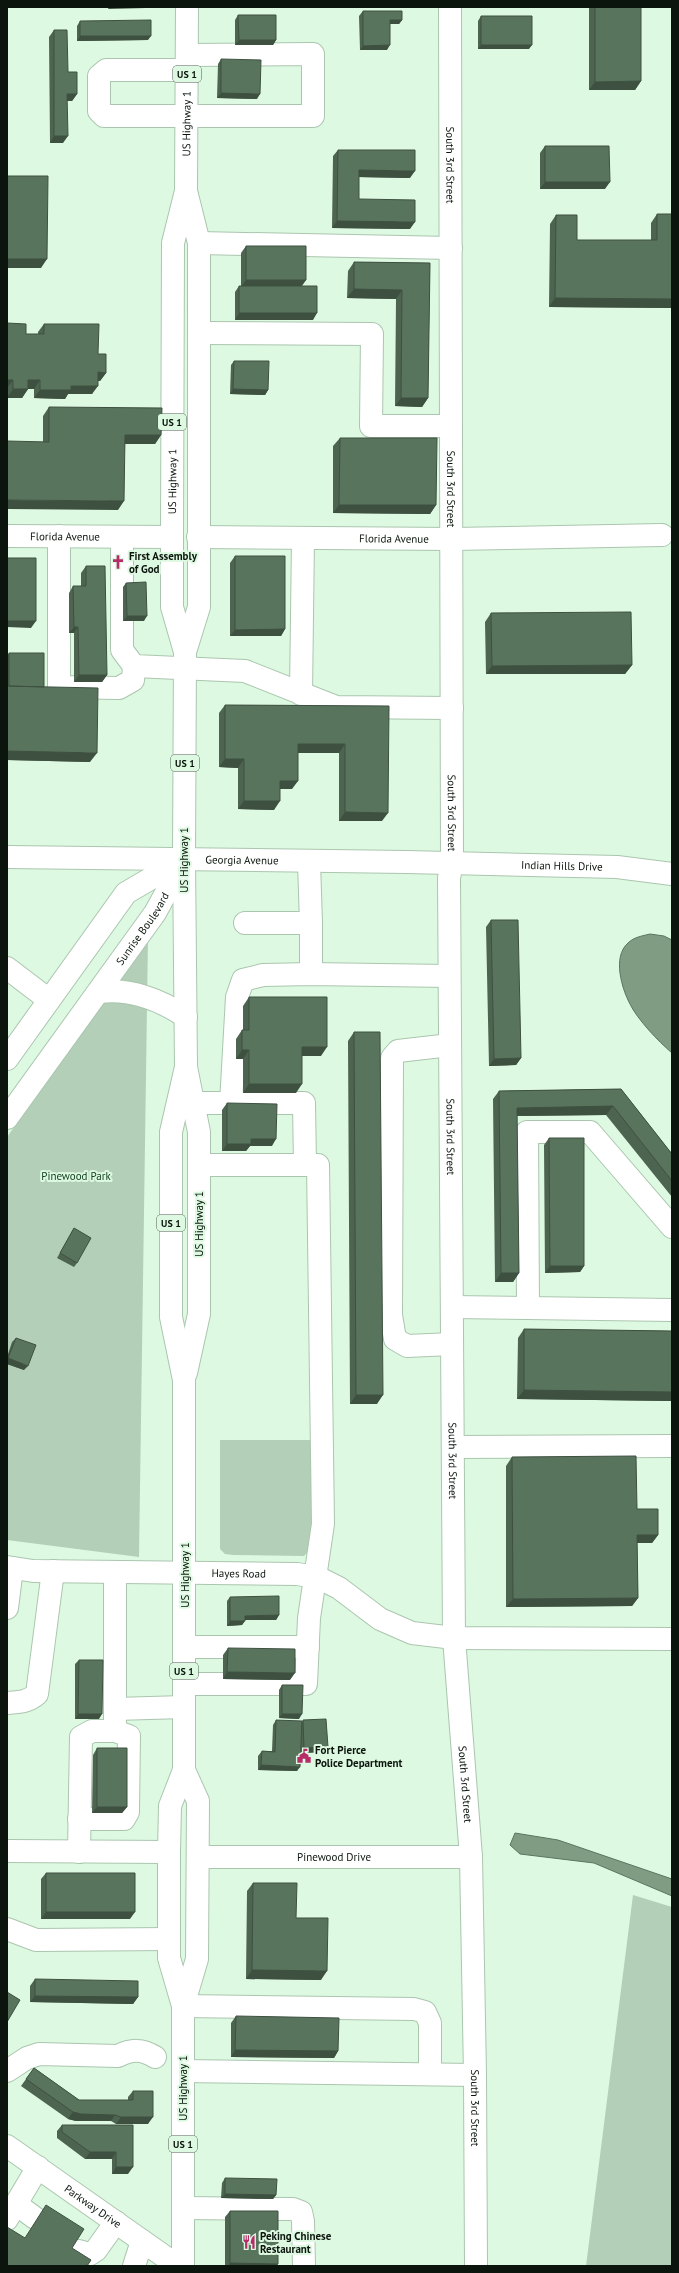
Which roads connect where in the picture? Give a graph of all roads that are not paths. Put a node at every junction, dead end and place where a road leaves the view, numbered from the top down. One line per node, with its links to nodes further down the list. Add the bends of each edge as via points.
1 (187, 7): 3 (street, US Highway 1 / US 1)
2 (450, 7): 7 (street, South 3rd Street)
3 (187, 62): 4 (street, US Highway 1 / US 1); 4 (street, via 106,70 99,76 99,111 104,116); 4 (street, via 313,54 313,116)
4 (186, 116): 5 (street, US Highway 1 / US 1)
5 (186, 192): 6 (street, US Highway 1 / US 1); 14 (street, US Highway 1 / US 1, via 173,243)
6 (199, 243): 7 (street); 8 (street, US Highway 1 / US 1)
7 (451, 248): 9 (street, South 3rd Street)
8 (199, 333): 9 (street, via 372,334 371,426); 15 (street, US Highway 1 / US 1)
9 (451, 426): 17 (street, South 3rd Street)
10 (662, 535): 17 (street, Florida Avenue)
11 (7, 536): 12 (street, Florida Avenue)
12 (59, 536): 13 (street, Florida Avenue); 19 (street, via 59,687 119,688 133,680)
13 (122, 537): 14 (street, Florida Avenue); 19 (street, via 122,650)
14 (172, 537): 18 (street, US Highway 1 / US 1, via 172,607)
15 (198, 537): 16 (street, Florida Avenue); 18 (street, US Highway 1 / US 1, via 199,606)
16 (303, 538): 17 (street, Florida Avenue); 20 (street)
17 (452, 539): 21 (street, South 3rd Street)
18 (186, 660): 19 (street); 20 (street, via 245,671); 23 (street, US Highway 1 / US 1)
19 (134, 666)
20 (302, 694): 21 (street, via 336,707)
21 (452, 708): 25 (street, South 3rd Street)
22 (7, 857): 23 (street, Georgia Avenue)
23 (184, 859): 24 (street, Georgia Avenue); 32 (street, Sunrise Boulevard, via 155,914); 33 (street, Sunrise Boulevard, via 126,893); 34 (street, US Highway 1 / US 1)
24 (310, 862): 25 (street, Georgia Avenue); 28 (street)
25 (452, 863): 26 (street, Indian Hills Drive, via 618,867); 31 (street, South 3rd Street, via 449,878)
26 (672, 874)
27 (245, 923): 28 (street)
28 (311, 923): 30 (street)
29 (7, 968): 33 (street)
30 (311, 974): 31 (street); 39 (street, via 263,975 243,980 237,996)
31 (449, 976): 35 (street, South 3rd Street)
32 (99, 992): 34 (street, via 116,991 150,998); 40 (street, Sunrise Boulevard)
33 (48, 1000): 36 (street, Sunrise Boulevard)
34 (186, 1017): 37 (street, US Highway 1 / US 1)
35 (450, 1045): 44 (street, South 3rd Street); 47 (street, via 398,1051 392,1058 391,1315 395,1339 407,1346)
36 (7, 1059)
37 (186, 1067): 38 (street, US Highway 1 / US 1); 48 (street, US Highway 1 / US 1, via 171,1132 171,1317)
38 (194, 1103): 39 (street); 41 (street, US Highway 1 / US 1, via 199,1132)
39 (231, 1103): 42 (street, via 304,1103)
40 (7, 1118)
41 (199, 1165): 42 (street); 48 (street, US Highway 1 / US 1, via 199,1314)
42 (305, 1165): 55 (street, via 318,1165 323,1524)
43 (672, 1226): 45 (street, via 590,1132 527,1132)
44 (452, 1308): 45 (street); 47 (street, South 3rd Street)
45 (528, 1308): 46 (street)
46 (672, 1310)
47 (452, 1344): 50 (street, South 3rd Street)
48 (184, 1380): 54 (street, US Highway 1 / US 1)
49 (672, 1446): 50 (street)
50 (453, 1447): 57 (street, South 3rd Street)
51 (10, 1568): 52 (street, Hayes Road); 56 (street)
52 (53, 1571): 53 (street, Hayes Road); 62 (street, via 37,1694 32,1699 22,1702)
53 (116, 1572): 54 (street, Hayes Road); 64 (street)
54 (185, 1572): 55 (street, Hayes Road, via 297,1574); 59 (street, US Highway 1 / US 1)
55 (317, 1577): 57 (street, Hayes Road, via 340,1588 380,1619 420,1635); 60 (street)
56 (7, 1608)
57 (454, 1638): 58 (street, Hayes Road); 72 (street, South 3rd Street)
58 (672, 1638)
59 (184, 1647): 60 (street); 61 (street, US Highway 1 / US 1)
60 (308, 1648): 61 (street, via 306,1684)
61 (184, 1684): 63 (street, US Highway 1 / US 1)
62 (7, 1703)
63 (184, 1707): 64 (street); 66 (street, US Highway 1 / US 1)
64 (115, 1709): 65 (street)
65 (115, 1730): 67 (street, via 92,1731 81,1737); 67 (street, via 129,1736 128,1812 124,1820)
66 (184, 1770): 70 (street, US Highway 1 / US 1, via 170,1806); 71 (street, US Highway 1 / US 1, via 198,1801)
67 (79, 1819): 69 (street)
68 (7, 1851): 69 (street)
69 (79, 1852): 70 (street)
70 (170, 1852): 74 (street, US Highway 1 / US 1)
71 (198, 1857): 72 (street, Pinewood Drive); 75 (street, US Highway 1 / US 1, via 197,1959)
72 (471, 1857): 79 (street, South 3rd Street)
73 (7, 1929): 74 (street, via 36,1940)
74 (170, 1939): 75 (street, US Highway 1 / US 1, via 170,1958)
75 (183, 2006): 76 (street, US Highway 1 / US 1); 78 (street, via 414,2009 425,2012 430,2023)
76 (183, 2064): 77 (street, via 155,2057 145,2063 129,2063 118,2056 40,2054 26,2058); 78 (street); 82 (street, US Highway 1 / US 1)
77 (7, 2072)
78 (430, 2074): 79 (street)
79 (475, 2074): 92 (street, South 3rd Street)
80 (7, 2146): 81 (street, Parkway Drive)
81 (38, 2168): 83 (street); 85 (street, Parkway Drive)
82 (183, 2208): 90 (street, US Highway 1 / US 1); 91 (street, via 301,2212)
83 (12, 2212): 84 (street)
84 (35, 2218)
85 (116, 2222): 86 (street, Parkway Drive); 87 (street, via 96,2250 90,2254)
86 (142, 2241): 88 (street); 89 (street, Parkway Drive)
87 (79, 2251)
88 (134, 2266)
89 (178, 2266)
90 (183, 2266)
91 (304, 2266)
92 (476, 2266)

